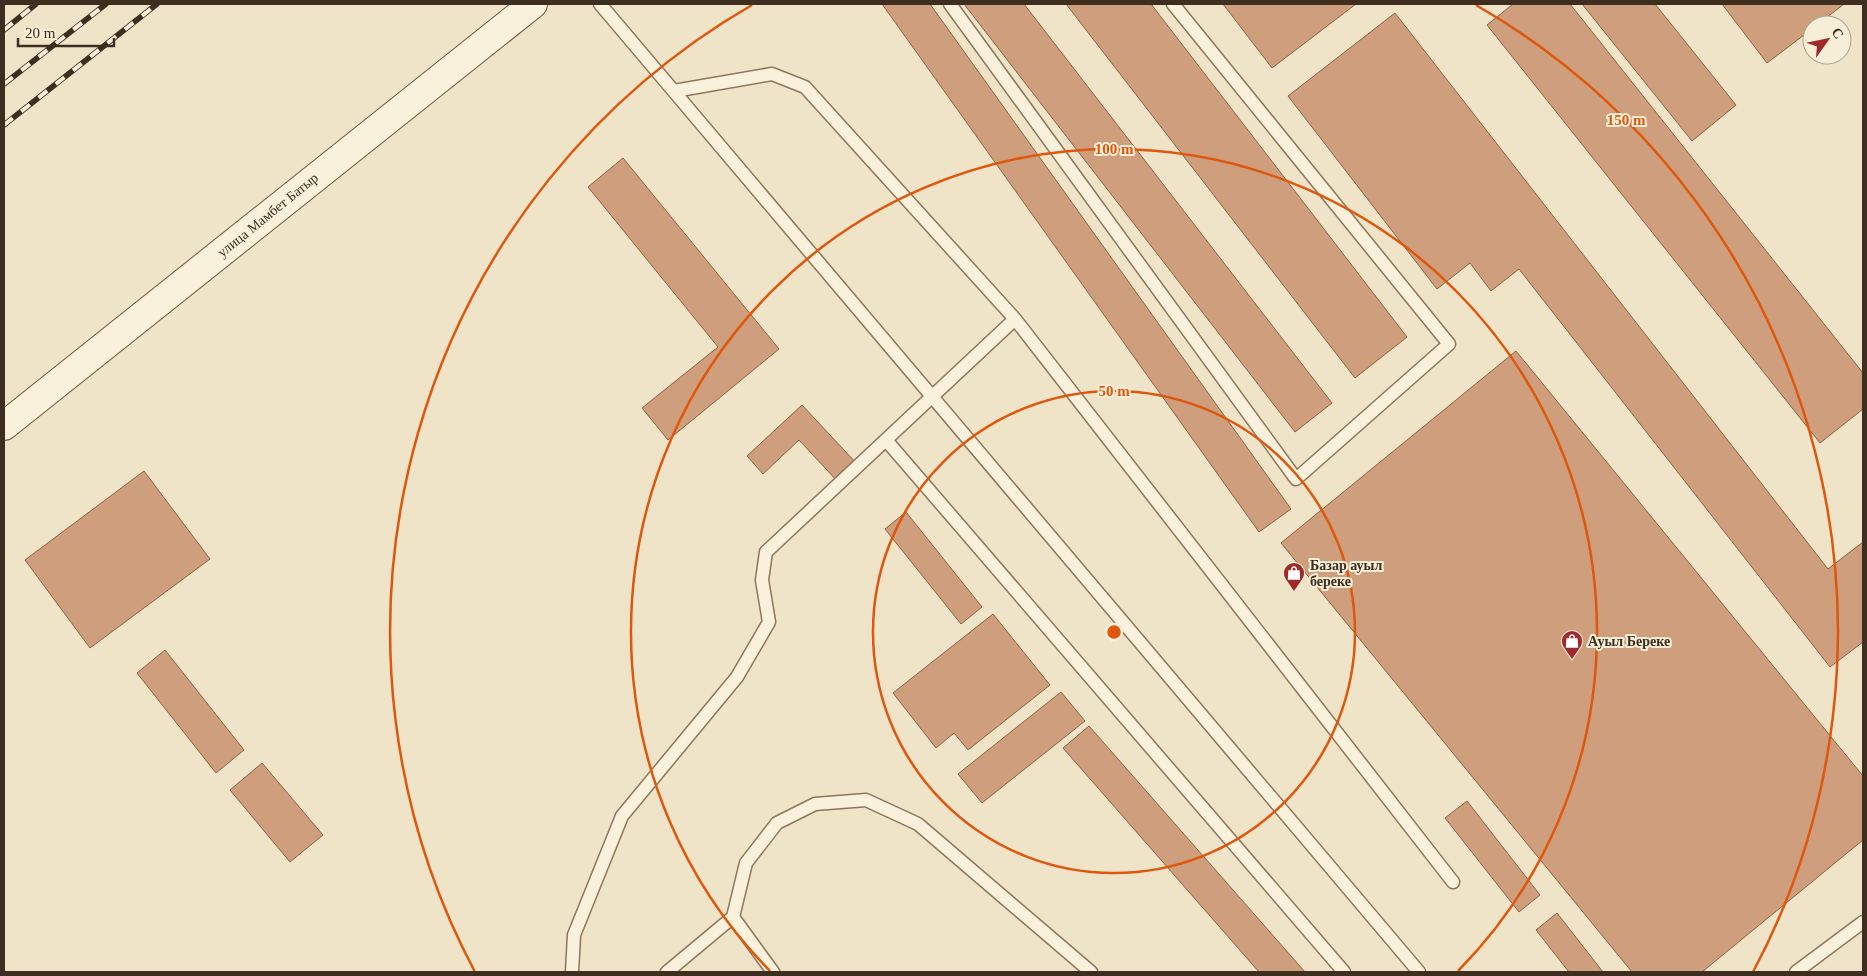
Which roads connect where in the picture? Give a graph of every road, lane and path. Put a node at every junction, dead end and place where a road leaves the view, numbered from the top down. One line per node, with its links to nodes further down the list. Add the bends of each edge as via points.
1 (533, 4): 8 (main road, улица Мамбет Батыр)
2 (600, 4): 5 (lane)
3 (950, 4): 4 (lane, via 1296,478 1449,344)
4 (1173, 4)
5 (674, 91): 6 (lane, via 772,74 805,88); 7 (lane)
6 (1015, 319): 7 (lane); 10 (lane)
7 (933, 396): 9 (lane); 18 (lane)
8 (4, 426)
9 (886, 440): 13 (lane, via 766,552 762,580 769,622 737,677 622,816 574,935); 17 (lane)
10 (1452, 882)
11 (733, 917): 14 (lane); 15 (lane); 16 (lane, via 746,863 777,823 815,804 866,800 918,824)
12 (1863, 922): 19 (lane)
13 (572, 972)
14 (667, 972)
15 (773, 972)
16 (1091, 972)
17 (1344, 972)
18 (1419, 972)
19 (1796, 972)

